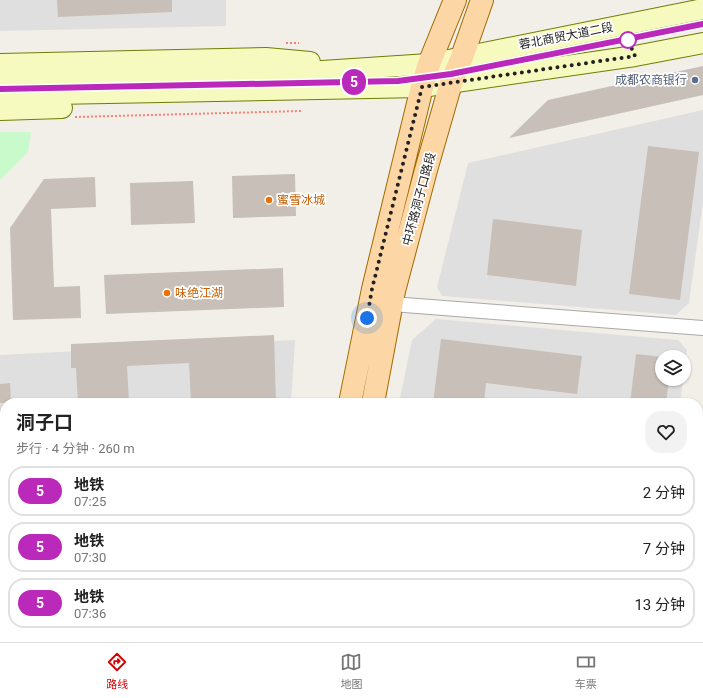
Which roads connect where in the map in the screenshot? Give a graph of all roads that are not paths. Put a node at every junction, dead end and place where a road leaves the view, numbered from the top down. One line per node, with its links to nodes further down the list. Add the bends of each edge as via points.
1 (455, 0): 7 (main road, 中环路洞子口路段)
2 (482, 0): 5 (main road, 中环路洞子口路段)
3 (703, 9): 5 (main road, 蓉北商贸大道二段)
4 (703, 42): 11 (main road, via 635,56)
5 (462, 57): 7 (main road, 蓉北商贸大道二段); 11 (main road, 中环路洞子口路段)
6 (0, 64): 8 (main road, via 266,58)
7 (429, 64): 8 (main road, 蓉北商贸大道二段); 12 (main road, 中环路洞子口路段)
8 (375, 67): 10 (main road)
9 (0, 81): 10 (main road)
10 (262, 83): 13 (main road); 14 (main road)
11 (451, 83): 12 (main road); 16 (main road, 中环路洞子口路段)
12 (422, 87): 13 (main road); 18 (main road, 中环路洞子口路段, via 372,289)
13 (372, 88): 15 (main road, via 260,102)
14 (0, 95)
15 (0, 110)
16 (392, 304): 17 (street); 19 (main road, 中环路洞子口路段)
17 (703, 328)
18 (351, 398)
19 (374, 398)

